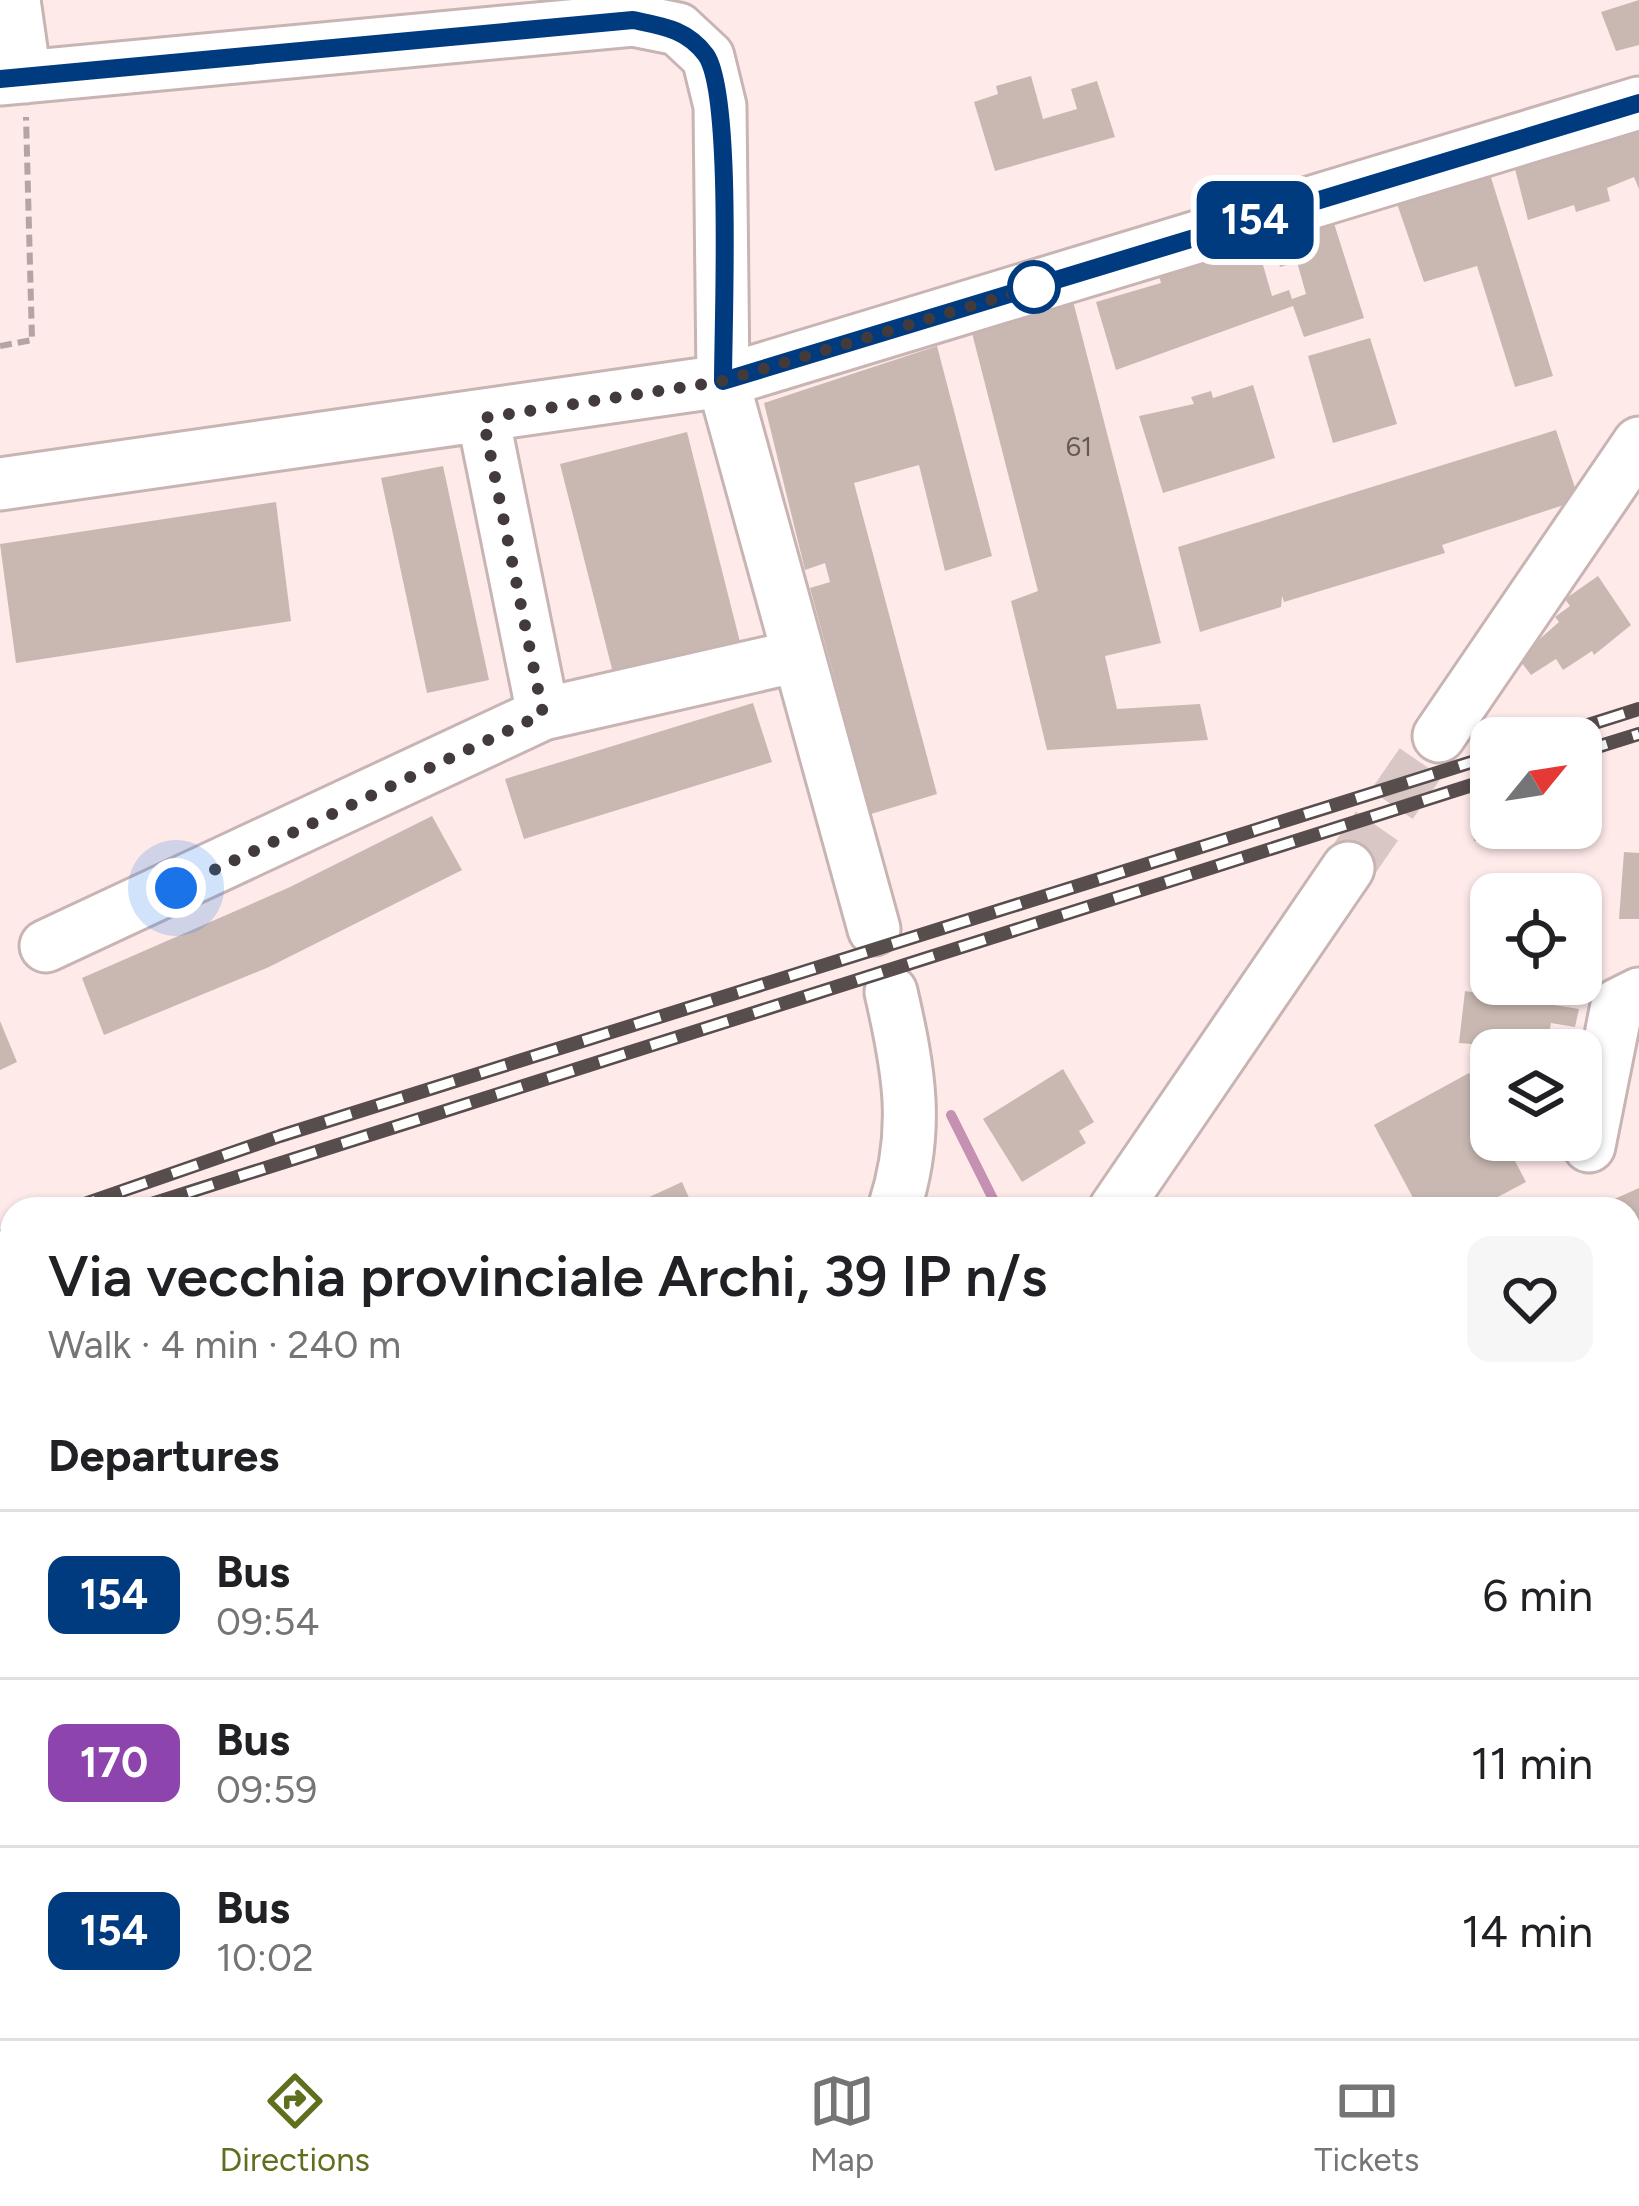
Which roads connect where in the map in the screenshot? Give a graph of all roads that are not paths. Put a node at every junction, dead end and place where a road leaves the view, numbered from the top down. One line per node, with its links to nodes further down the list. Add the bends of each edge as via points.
1 (14, 0): 2 (street)
2 (12, 78): 4 (street, via 633,20 678,29 708,57 720,106)
3 (1639, 103): 4 (street)
4 (723, 381): 5 (street); 8 (street)
5 (483, 418): 7 (street); 9 (street)
6 (1639, 443): 10 (street)
7 (0, 484)
8 (798, 656): 9 (street); 12 (street)
9 (543, 714): 13 (street)
10 (1439, 736)
11 (1348, 868): 18 (street)
12 (874, 929)
13 (46, 946)
14 (891, 992): 17 (street, via 913,1084)
15 (1639, 994): 16 (street, via 1617,1005)
16 (1602, 1081)
17 (898, 1197)
18 (1123, 1197)

